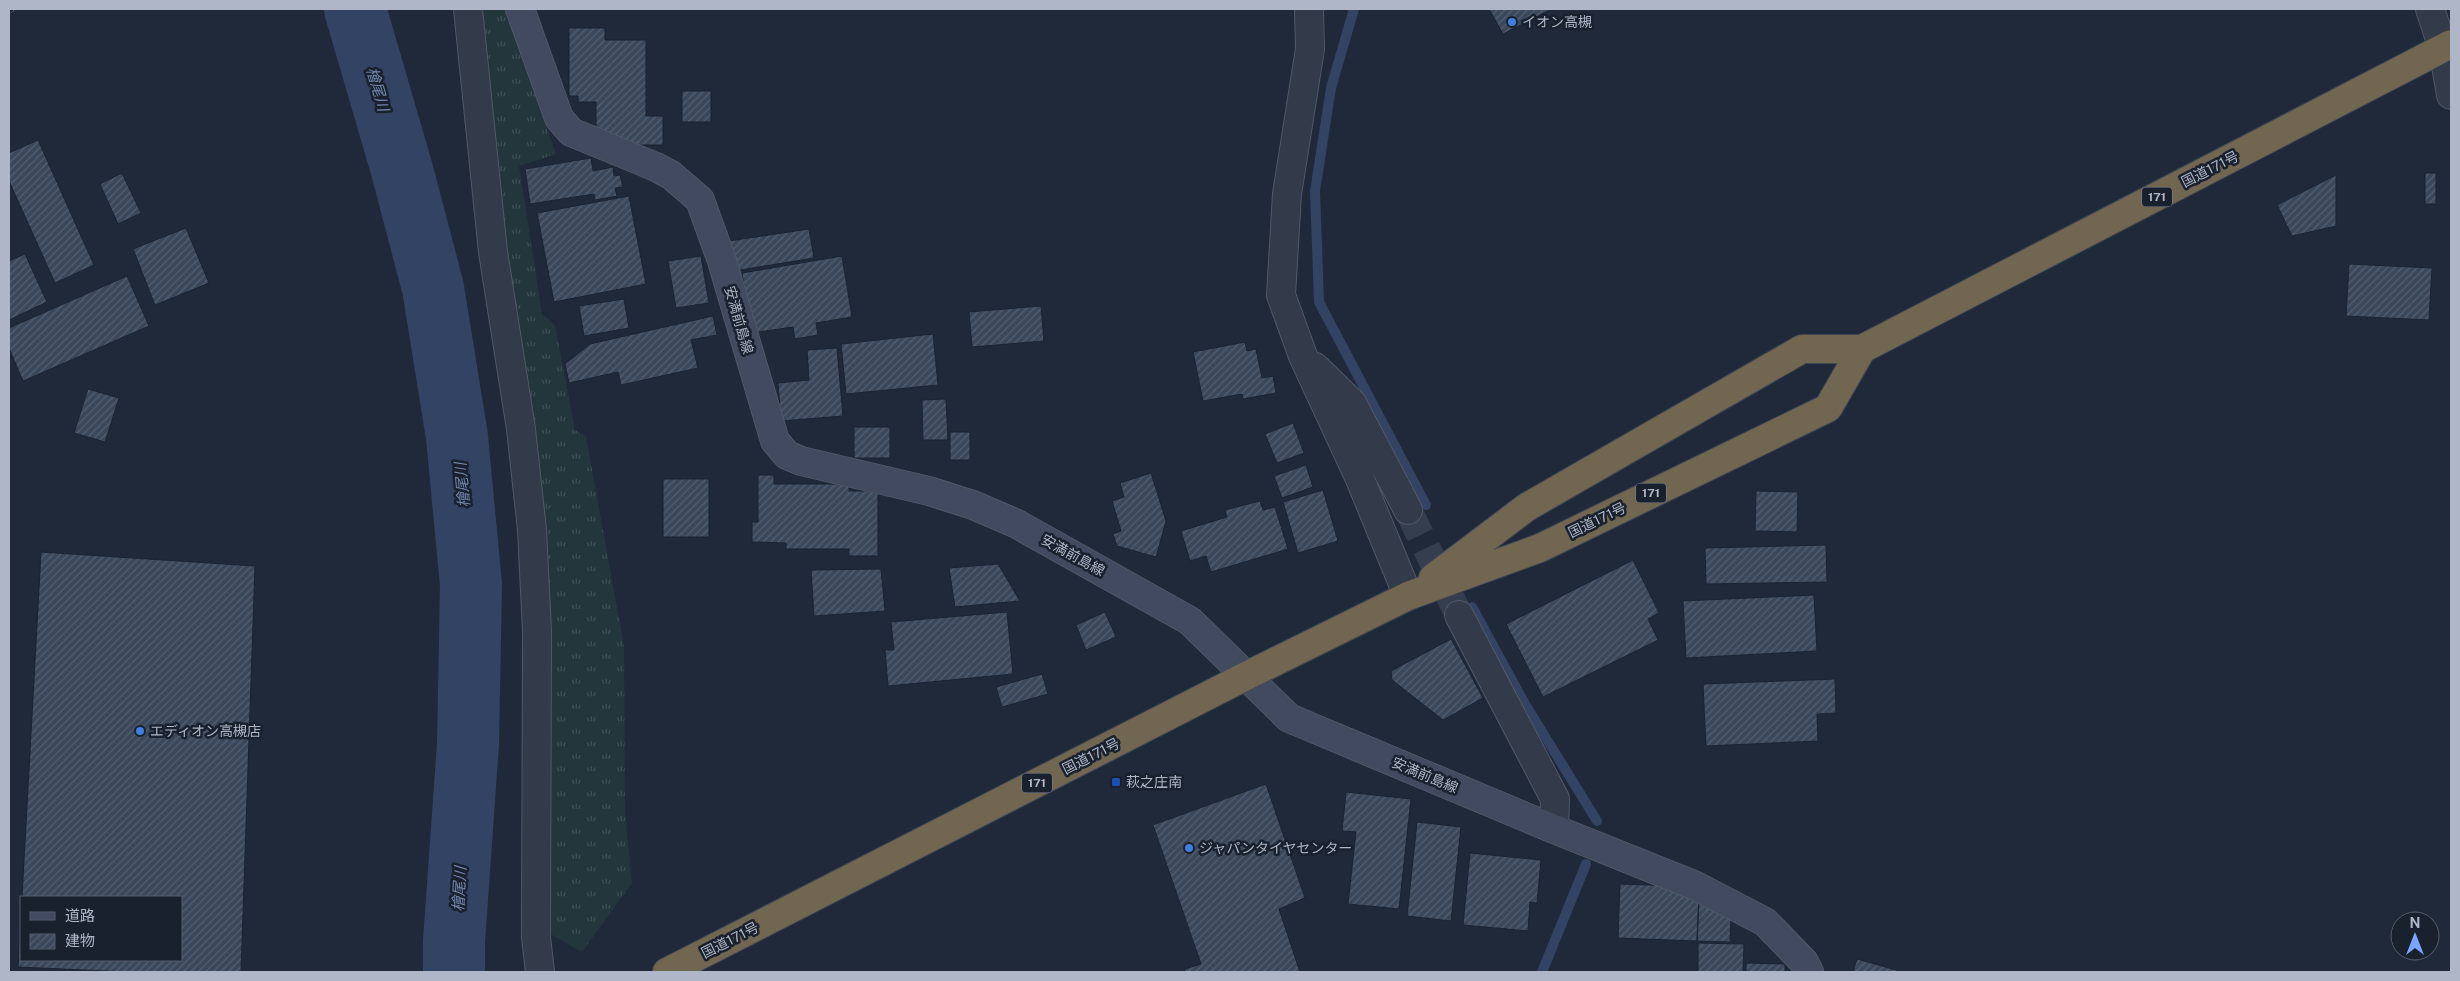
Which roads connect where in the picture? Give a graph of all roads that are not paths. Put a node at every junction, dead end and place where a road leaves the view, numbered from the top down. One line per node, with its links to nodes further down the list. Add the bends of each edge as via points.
1 (468, 9): 14 (street, via 494,252 521,429 532,530 537,631 536,937)
2 (520, 9): 12 (main road, 安満前島線, via 564,125 571,132 671,175 700,200 722,261 775,441 786,455 929,491 1017,524 1190,621)
3 (1309, 9): 8 (street, via 1310,49 1287,194 1281,295)
4 (2430, 9): 5 (street)
5 (2447, 46): 6 (street); 7 (highway, 国道171号 / 171)
6 (2451, 95)
7 (1862, 349): 10 (highway, 国道171号 / 171, via 1802,349 1527,507); 10 (highway, 国道171号 / 171, via 1828,408 1540,548)
8 (1303, 356): 9 (street, via 1352,403); 10 (street, via 1360,479)
9 (1408, 510)
10 (1408, 596): 12 (highway, 国道171号 / 171)
11 (1459, 615): 13 (street, via 1555,799)
12 (1246, 676): 13 (main road, 安満前島線, via 1289,718); 15 (highway, 国道171号 / 171)
13 (1554, 829): 16 (main road, 安満前島線, via 1696,886 1765,922 1804,962)
14 (540, 972)
15 (667, 972)
16 (1808, 972)

